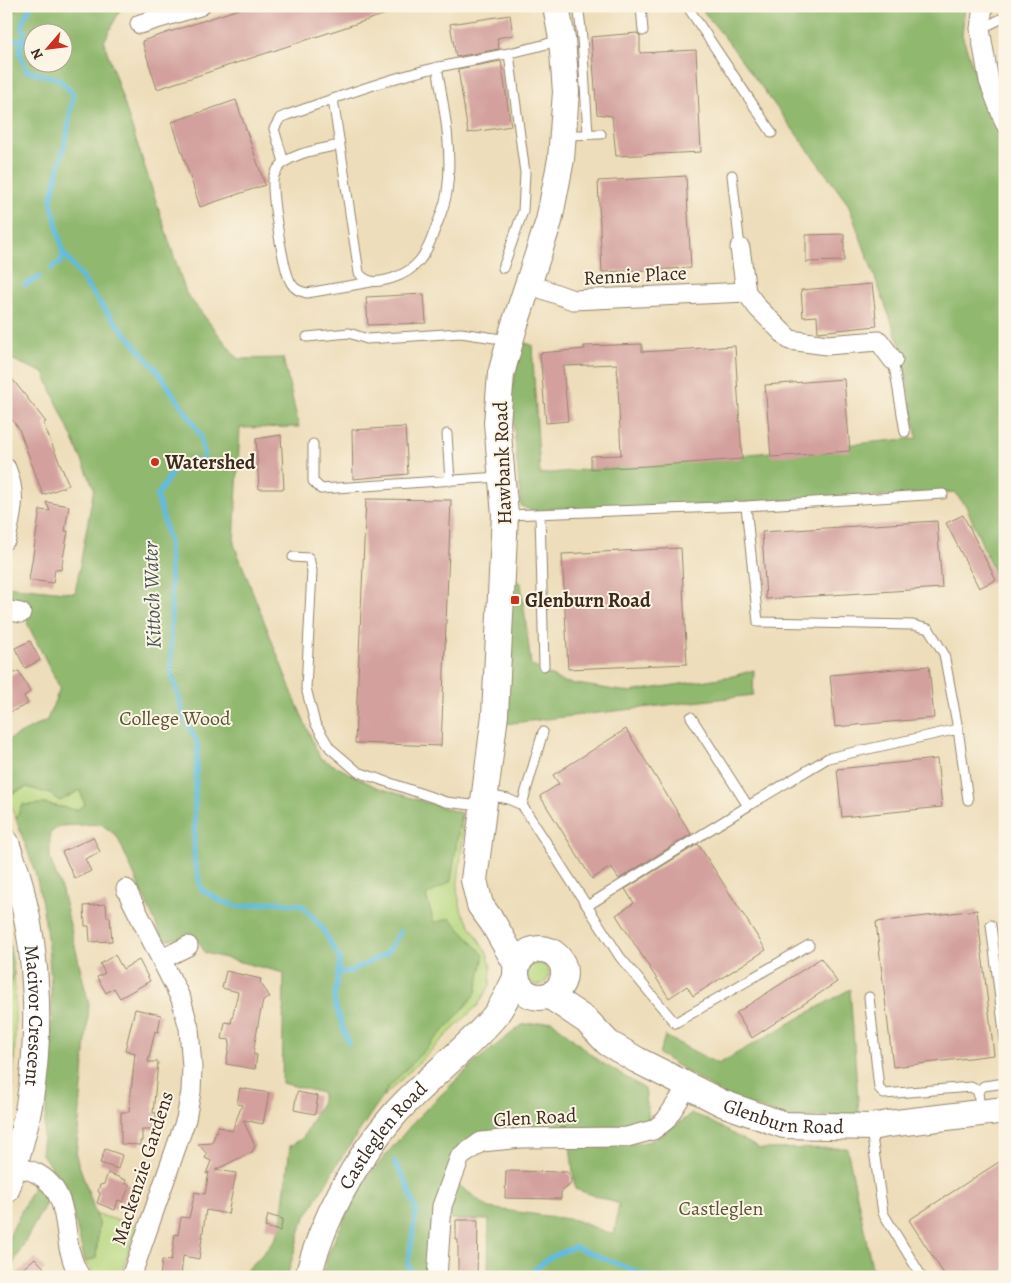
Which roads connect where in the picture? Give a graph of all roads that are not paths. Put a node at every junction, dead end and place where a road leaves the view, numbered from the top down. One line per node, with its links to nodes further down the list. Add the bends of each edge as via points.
1 (200, 6): 7 (street)
2 (556, 6): 12 (street, Hawbank Road)
3 (581, 6): 18 (lane, via 583,48)
4 (641, 6): 11 (lane)
5 (687, 6): 17 (lane)
6 (983, 6): 10 (street)
7 (162, 12): 9 (street)
8 (1005, 17): 10 (lane)
9 (140, 24)
10 (980, 29): 16 (street, via 989,82)
11 (643, 31)
12 (562, 39): 13 (lane); 18 (street, Hawbank Road, via 566,92)
13 (509, 54): 14 (lane); 24 (lane, via 525,173 523,211)
14 (437, 67): 15 (lane); 25 (lane, via 449,168 445,201 422,260 400,276)
15 (332, 99): 20 (lane); 21 (lane, via 280,118 274,129)
16 (1005, 123)
17 (772, 133)
18 (575, 134): 19 (lane); 26 (street, Hawbank Road, via 561,160 548,221)
19 (601, 134)
20 (340, 145): 21 (lane, via 297,155); 25 (lane, via 359,273)
21 (284, 162): 25 (lane, via 273,179 274,197 285,267 292,285 307,293)
22 (732, 175): 23 (lane)
23 (740, 248): 27 (street)
24 (503, 268)
25 (373, 282)
26 (529, 284): 27 (street, Rennie Place, via 573,300); 29 (street, Hawbank Road)
27 (746, 292): 30 (street, via 790,340 827,345 879,340)
28 (307, 337): 29 (lane, via 349,333 367,340 461,333)
29 (511, 340): 35 (street, Hawbank Road, via 501,374 497,423)
30 (893, 360): 31 (lane)
31 (905, 432)
32 (447, 434): 36 (lane)
33 (313, 444): 36 (lane, via 313,481 321,489)
34 (6, 468): 41 (street, via 12,482 13,507)
35 (502, 477): 36 (lane); 40 (street, Hawbank Road)
36 (450, 480)
37 (943, 494): 38 (lane)
38 (746, 506): 39 (lane); 45 (lane, via 758,622 913,625 929,629 944,654)
39 (540, 514): 40 (lane); 43 (lane)
40 (505, 515): 48 (street, Hawbank Road, via 495,714)
41 (6, 540)
42 (293, 558): 48 (lane, via 309,558 312,571 306,688 315,723 330,748 358,772 446,802)
43 (544, 666)
44 (691, 716): 50 (lane)
45 (958, 729): 47 (lane); 50 (lane, via 828,758)
46 (543, 732): 49 (lane)
47 (968, 800)
48 (484, 801): 49 (lane, via 508,800); 54 (street, Hawbank Road, via 474,880 480,905)
49 (522, 805): 53 (lane)
50 (748, 806): 53 (lane)
51 (6, 843): 71 (street, Macivor Crescent, via 21,889 35,986 35,1046 29,1106)
52 (126, 889): 59 (street, Mackenzie Gardens)
53 (587, 906): 56 (lane, via 620,957 675,1023)
54 (493, 923): 58 (street); 60 (street, Hawbank Road)
55 (991, 925): 66 (lane)
56 (809, 945)
57 (188, 946): 59 (street)
58 (547, 950): 60 (street, via 534,950 524,955); 61 (street, via 562,963)
59 (162, 959): 74 (street, Mackenzie Gardens, via 181,999 189,1028 191,1092 186,1119)
60 (517, 972): 62 (street, via 523,991); 64 (street, Castleglen Road)
61 (564, 974): 62 (street, via 560,987); 65 (street, Glenburn Road)
62 (542, 997): 64 (street, Castleglen Road); 65 (street, Glenburn Road)
63 (869, 997): 69 (lane, via 879,1088 884,1094 971,1087)
64 (494, 1017): 75 (street, Castleglen Road, via 393,1116 363,1157 334,1205)
65 (587, 1021): 68 (street, Glenburn Road, via 608,1043)
66 (1005, 1040)
67 (1005, 1083): 69 (lane, via 984,1086)
68 (688, 1086): 70 (street, Glenburn Road, via 722,1103 784,1125); 72 (street, Glen Road, via 665,1121 653,1130 627,1136 480,1142 460,1157 442,1206)
69 (988, 1105): 70 (street, Glenburn Road)
70 (871, 1128): 76 (lane, via 883,1213)
71 (10, 1178): 73 (street, via 37,1173 59,1194 72,1262)
72 (437, 1273)
73 (81, 1277)
74 (130, 1277)
75 (308, 1277)
76 (922, 1277)

